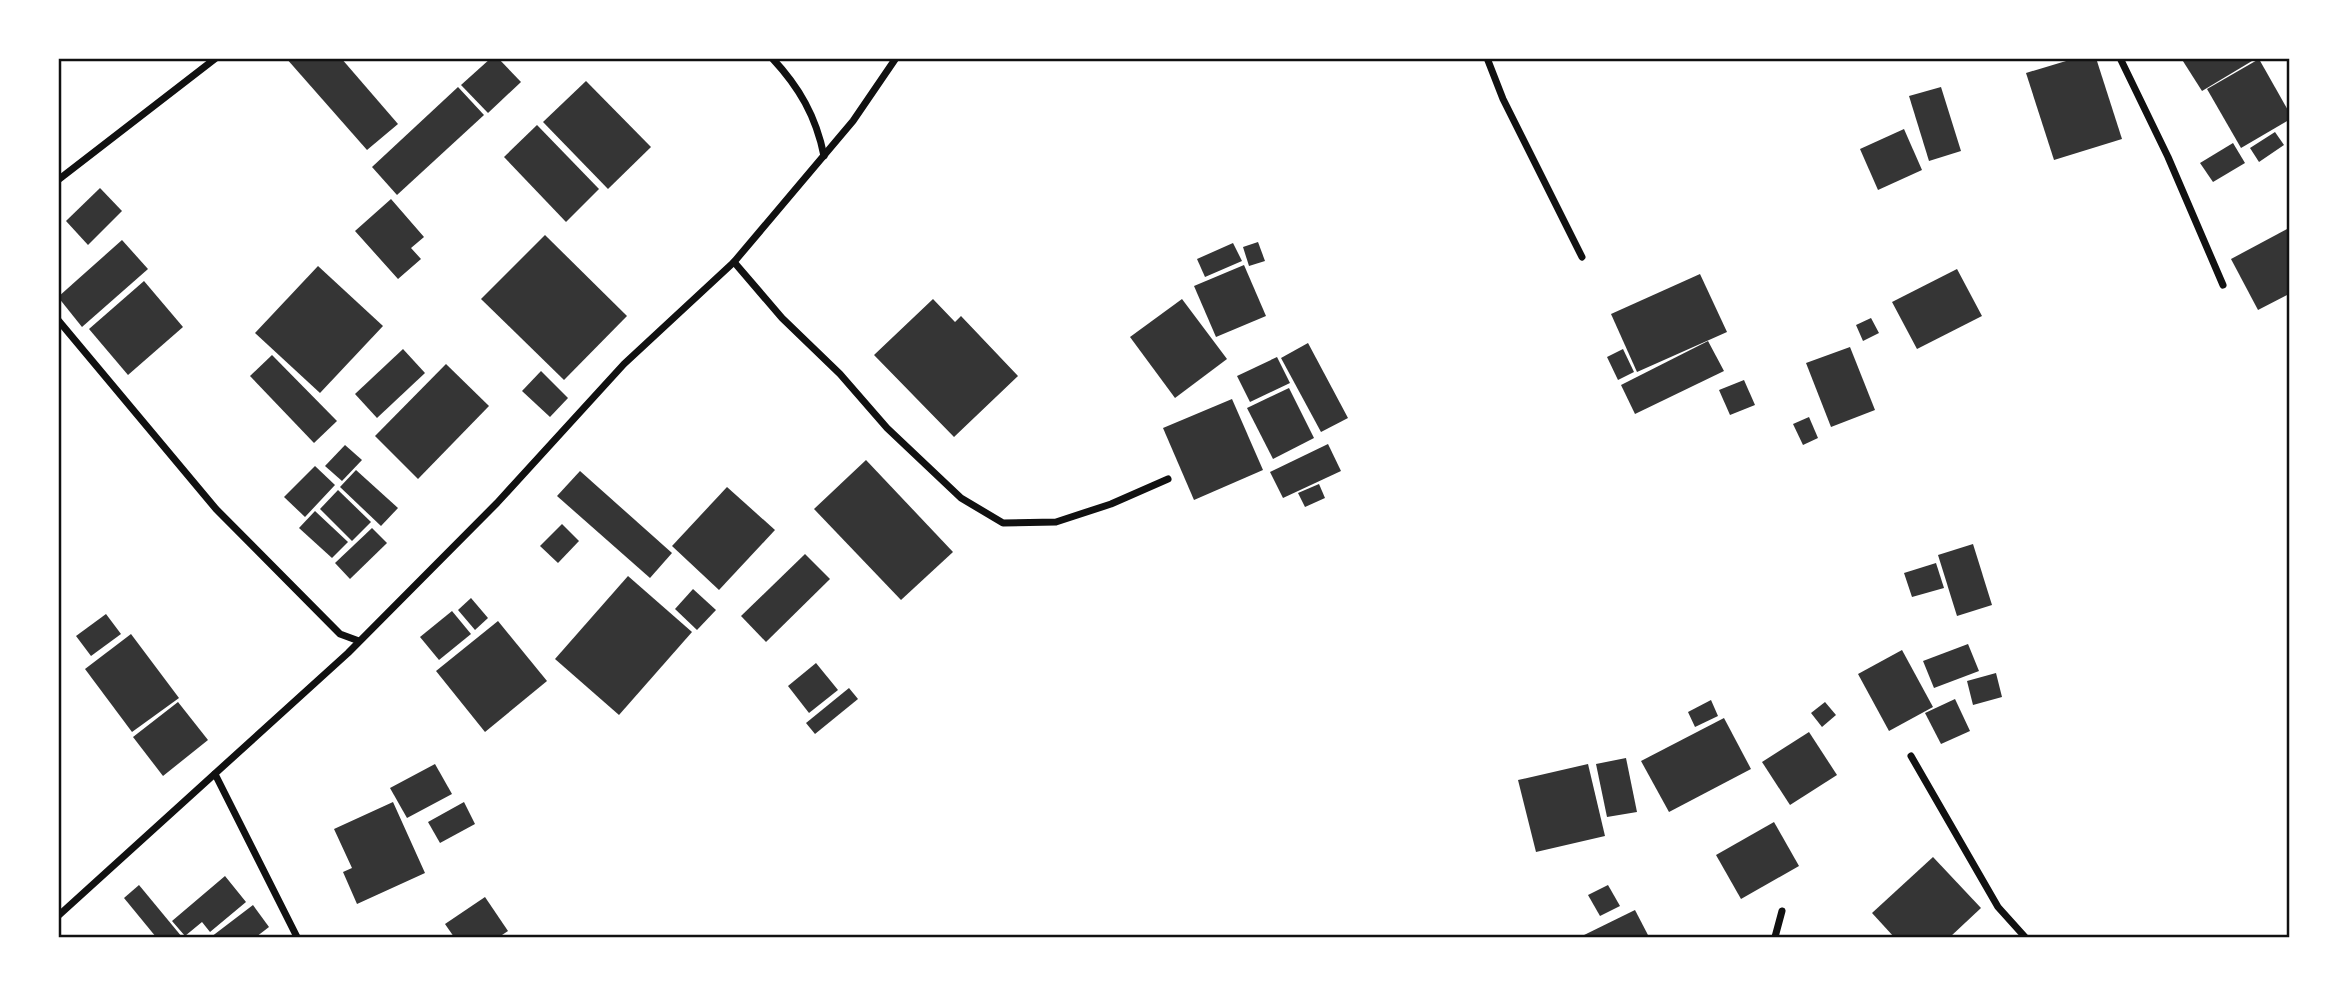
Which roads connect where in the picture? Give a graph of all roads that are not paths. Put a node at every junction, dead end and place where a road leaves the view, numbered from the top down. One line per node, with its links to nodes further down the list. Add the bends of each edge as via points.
1 (216, 58): 7 (street)
2 (772, 58): 6 (street, via 797,85 819,128)
3 (896, 58): 6 (street)
4 (1487, 58): 8 (street)
5 (2120, 58): 10 (street)
6 (824, 156): 9 (street)
7 (58, 180)
8 (1582, 257)
9 (734, 262): 12 (street, via 887,428 961,498 1003,523 1056,522); 13 (street, via 624,364 497,503)
10 (2223, 285)
11 (58, 320): 13 (street, via 216,509 330,625)
12 (1168, 479)
13 (359, 641): 15 (street)
14 (1910, 756): 20 (street, via 1998,906)
15 (215, 774): 17 (street); 18 (street)
16 (1782, 911): 19 (street)
17 (58, 916)
18 (298, 937)
19 (1775, 937)
20 (2025, 937)

